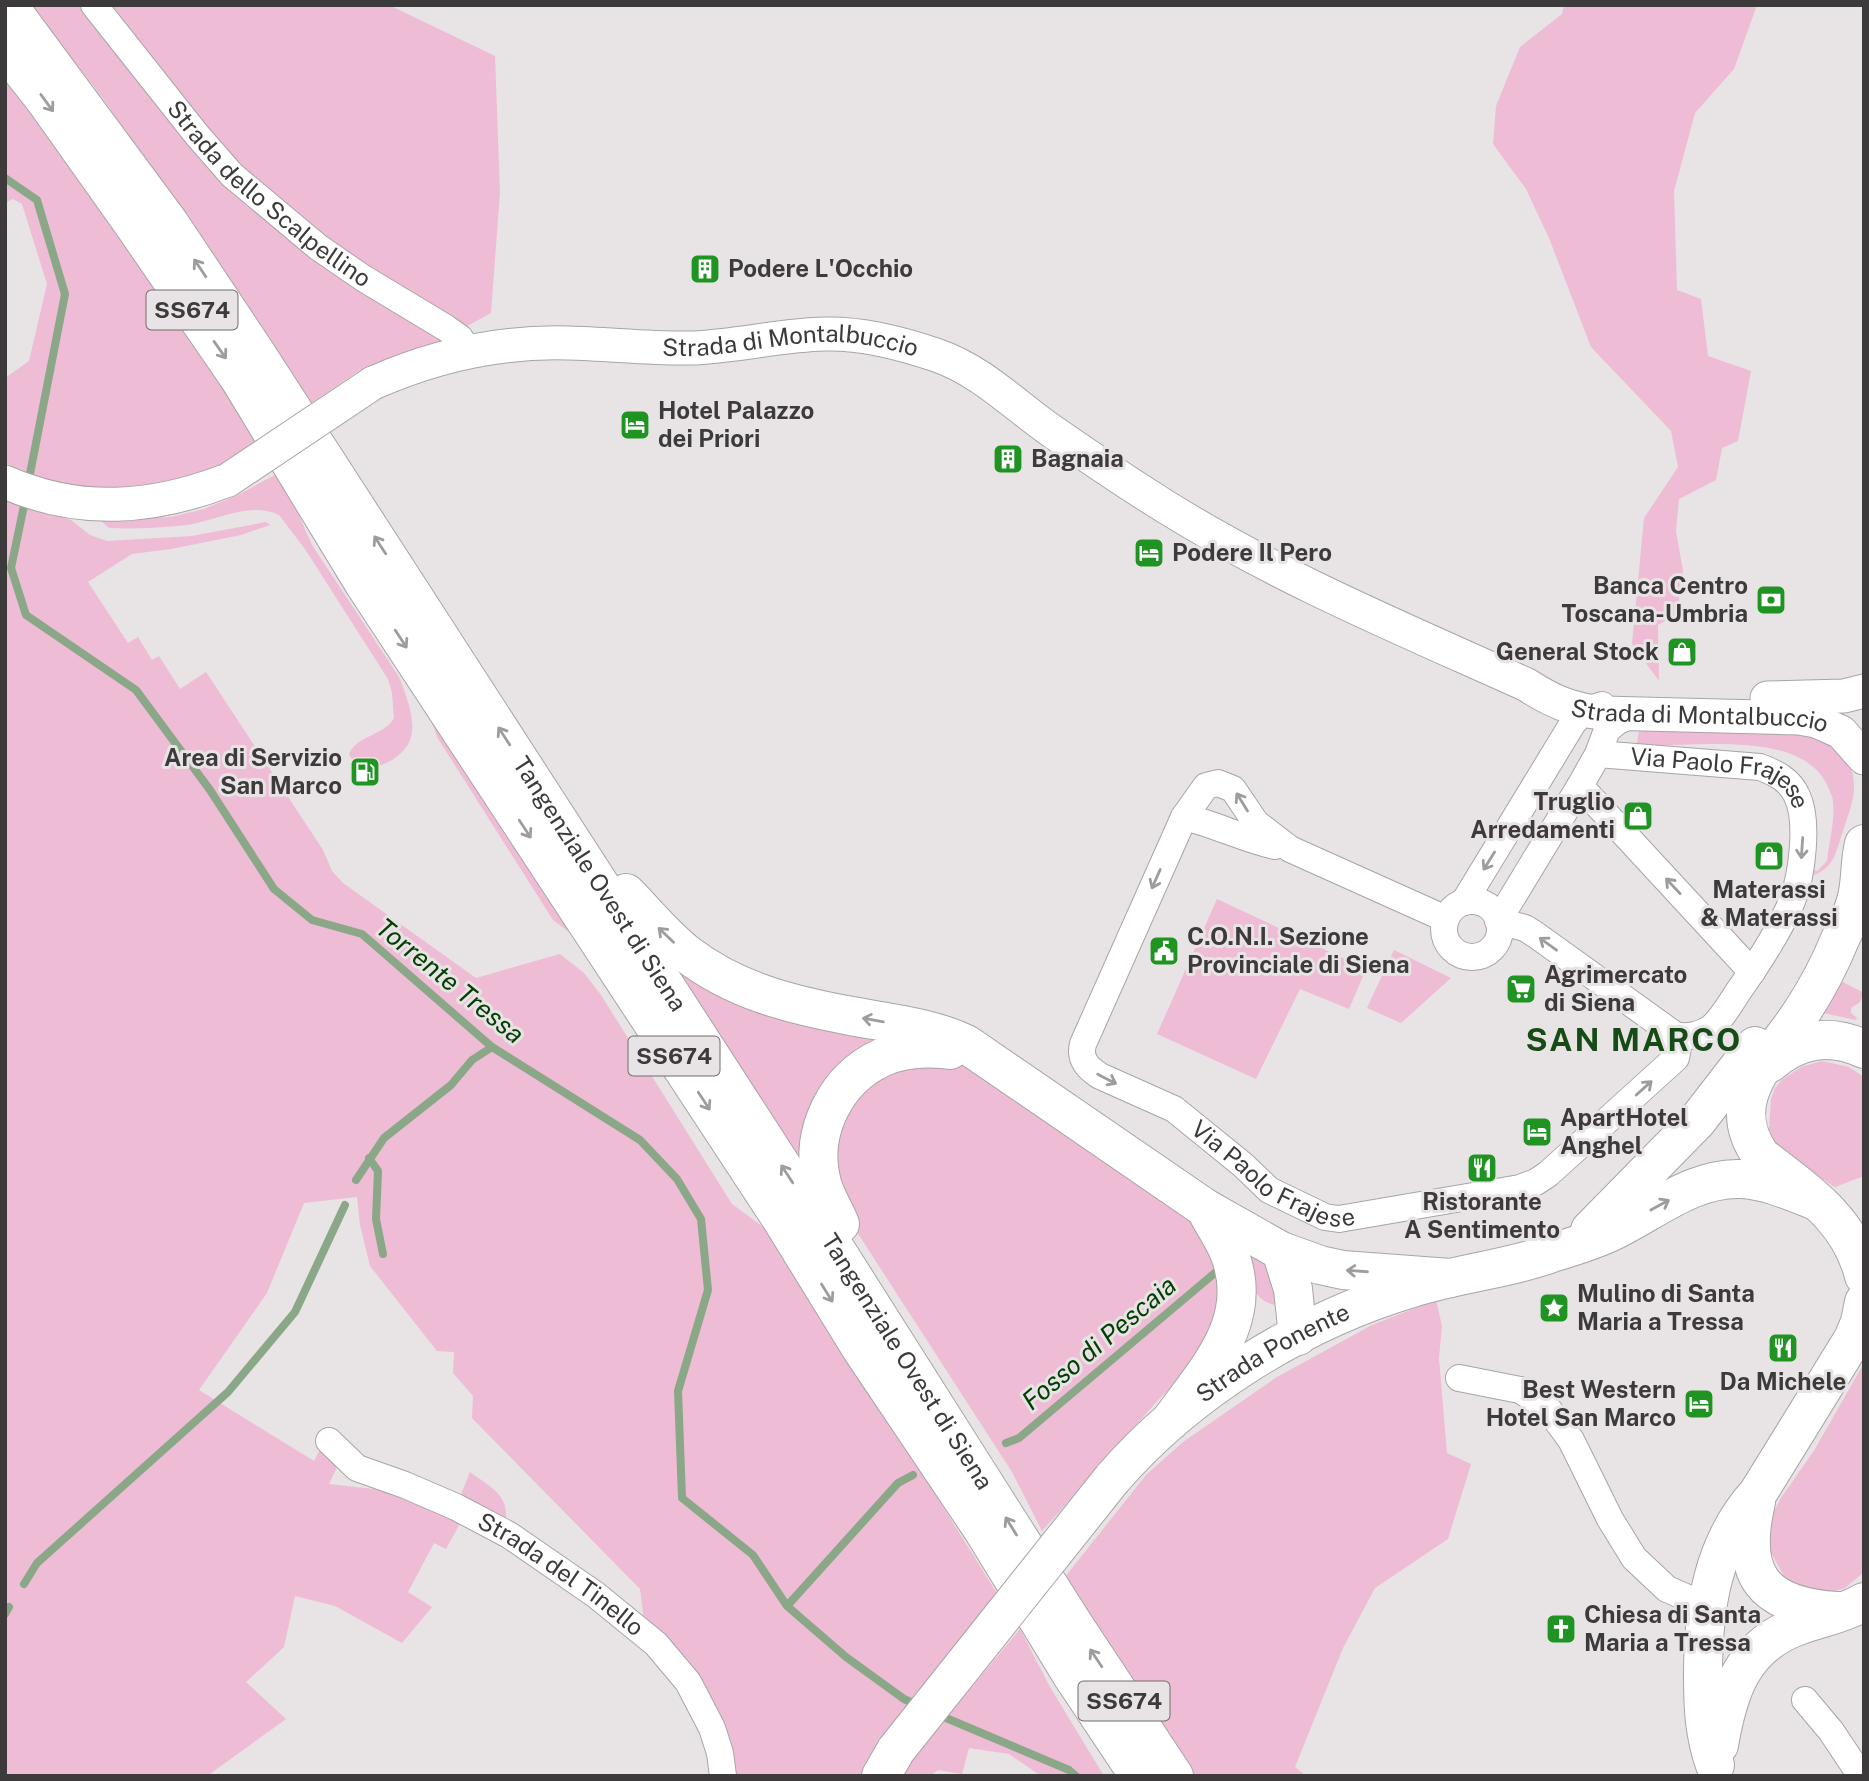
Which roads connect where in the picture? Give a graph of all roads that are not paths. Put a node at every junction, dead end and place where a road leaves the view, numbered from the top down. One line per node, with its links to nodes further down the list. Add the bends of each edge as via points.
1 (8, 5): 16 (main road, Tangenziale Ovest di Siena / SS674, one-way to 1, via 170,224)
2 (94, 5): 4 (street, Strada dello Scalpellino, via 241,183 318,247 446,328)
3 (5, 49): 46 (main road, Tangenziale Ovest di Siena / SS674, one-way to 46, via 239,378 363,582 782,1220)
4 (470, 352): 5 (street, Strada di Montalbuccio, bridge, via 402,370 373,383 228,480 197,493 122,506 58,499); 7 (street, Strada di Montalbuccio, via 542,343 711,347 837,334 936,355 973,372 1066,441 1167,508 1238,548)
5 (5, 482)
6 (1864, 691): 8 (street, Strada di Montalbuccio, via 1844,696)
7 (1539, 693): 8 (street, Strada di Montalbuccio); 9 (street, Strada di Montalbuccio); 11 (street, via 1564,721)
8 (1749, 698): 9 (street, via 1722,704 1617,703)
9 (1584, 711): 10 (street, Strada di Montalbuccio); 11 (street)
10 (1637, 713): 12 (street, Via Paolo Frajese, via 1607,730); 13 (street, Strada di Montalbuccio, via 1816,721 1847,737)
11 (1563, 740): 20 (street, one-way to 20)
12 (1598, 754): 14 (street, Via Paolo Frajese); 23 (street, Via Paolo Frajese, one-way to 23, via 1754,766 1776,773 1791,786 1800,804 1800,871 1788,909)
13 (1864, 758)
14 (1580, 786): 21 (street, Via Paolo Frajese); 23 (street, one-way to 14)
15 (1184, 817): 18 (street, Via Paolo Frajese); 18 (street, Via Paolo Frajese, one-way to 15, via 1256,824 1238,794 1224,784 1203,789); 24 (street, Via Paolo Frajese, one-way to 24, via 1083,1044 1083,1061 1100,1076 1174,1109 1269,1190 1325,1217 1353,1218 1536,1182 1676,1058)
16 (568, 835): 26 (main road, one-way to 16, via 937,1032 779,1000 718,975 666,936); 38 (main road, Tangenziale Ovest di Siena / SS674, one-way to 16)
17 (1863, 845): 19 (main road); 28 (main road, via 1776,1015)
18 (1290, 849): 20 (street, Via Paolo Frajese)
19 (1858, 895): 22 (main road); 27 (main road, via 1814,993)
20 (1455, 911): 21 (street, Via Paolo Frajese, via 1481,903); 21 (street, Via Paolo Frajese, via 1445,936 1448,944 1471,957 1494,945)
21 (1498, 920): 24 (street, Via Paolo Frajese, one-way to 21, via 1536,935)
22 (1864, 936)
23 (1752, 972): 24 (street, Via Paolo Frajese, via 1710,1028 1689,1036)
24 (1675, 1035)
25 (1864, 1049): 27 (main road, via 1830,1039 1806,1041 1784,1051)
26 (983, 1056): 30 (main road); 38 (main road, via 922,1048 881,1058 849,1081 826,1114 821,1132 818,1154 824,1191)
27 (1755, 1075): 28 (main road); 29 (main road, via 1746,1119 1753,1145 1760,1156)
28 (1697, 1121): 31 (main road)
29 (1816, 1201): 31 (main road, Strada Ponente, one-way to 29, via 1717,1181 1762,1182); 33 (main road, via 1846,1231)
30 (1205, 1208): 32 (main road); 35 (main road, via 1228,1250)
31 (1576, 1244): 34 (main road, Strada Ponente, via 1524,1262)
32 (1281, 1251): 34 (main road, one-way to 32, via 1343,1270); 37 (main road, via 1293,1289)
33 (1864, 1276)
34 (1450, 1278): 37 (main road, Strada Ponente, via 1381,1298)
35 (1238, 1292): 37 (main road); 40 (main road, via 1236,1313 1221,1346)
36 (1864, 1302): 42 (main road, via 1853,1339)
37 (1297, 1336): 40 (main road, Strada Ponente, via 1223,1380)
38 (903, 1355): 53 (main road, Tangenziale Ovest di Siena / SS674, one-way to 38)
39 (1459, 1378): 44 (street, via 1520,1390 1546,1406 1565,1429 1634,1558)
40 (1171, 1420): 48 (main road, Strada Ponente, bridge, via 1112,1479)
41 (329, 1441): 50 (street, Strada del Tinello, via 357,1468 446,1503 509,1535 646,1635 688,1682 712,1728)
42 (1758, 1493): 43 (main road, via 1749,1543 1762,1581 1794,1605); 44 (main road, via 1728,1537)
43 (1854, 1607): 45 (main road, via 1783,1632)
44 (1704, 1619): 45 (main road, via 1723,1647); 49 (main road, via 1704,1722)
45 (1753, 1655): 49 (main road, via 1730,1692)
46 (1073, 1677): 51 (main road); 52 (main road, Tangenziale Ovest di Siena / SS674)
47 (1805, 1700): 54 (street)
48 (889, 1763)
49 (1716, 1770)
50 (723, 1776)
51 (1124, 1776)
52 (1139, 1776)
53 (1174, 1776)
54 (1861, 1776)

